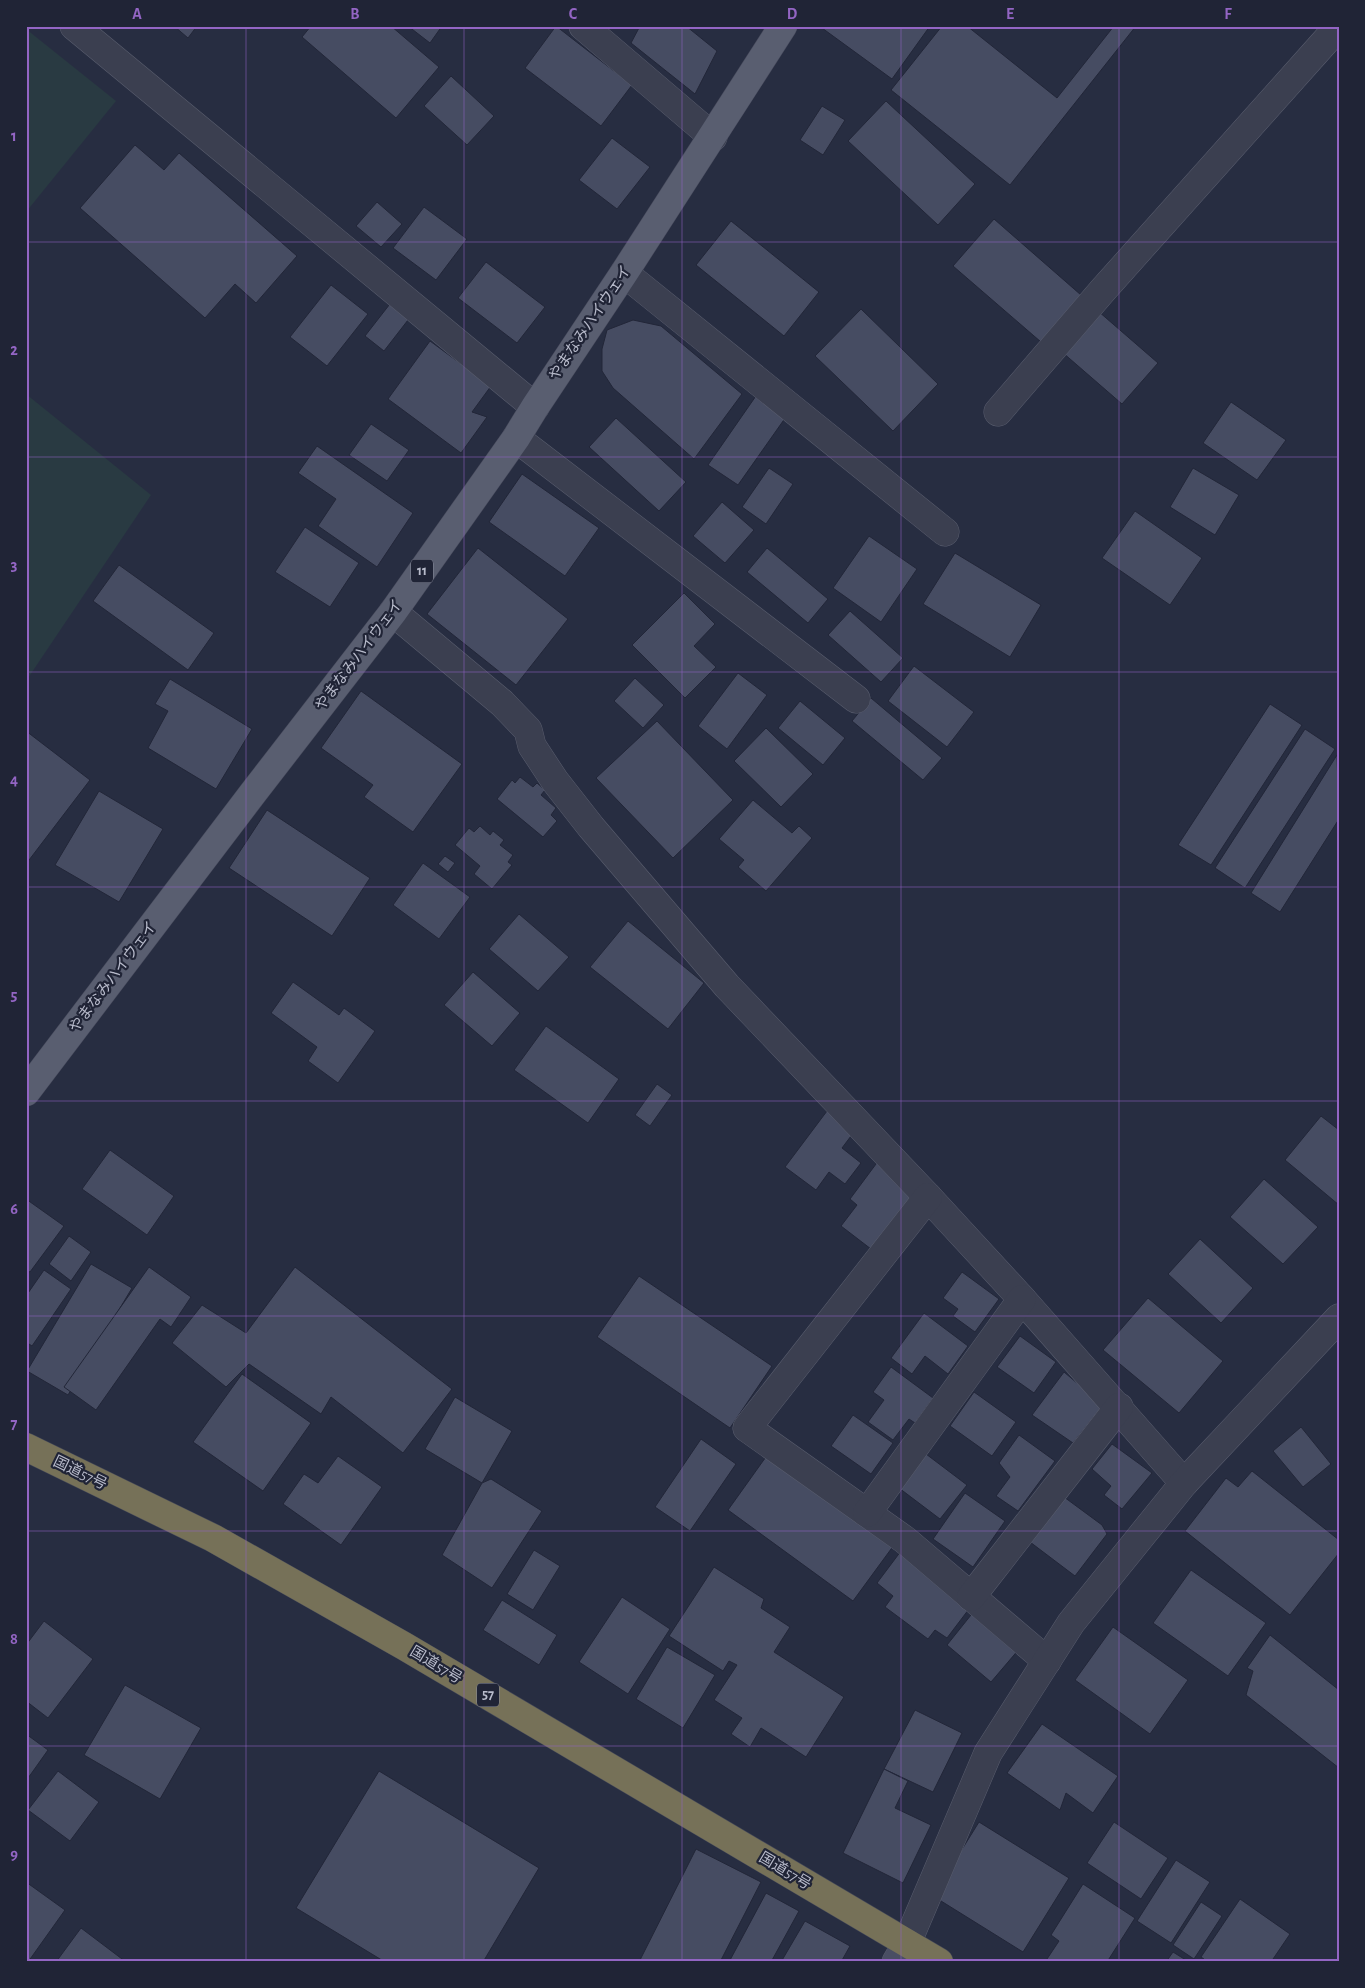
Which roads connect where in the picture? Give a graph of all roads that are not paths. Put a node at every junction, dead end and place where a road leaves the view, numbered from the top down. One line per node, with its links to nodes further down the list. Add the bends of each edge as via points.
1 (74, 26): 7 (street)
2 (583, 26): 5 (street)
3 (784, 26): 5 (main road, やまなみハイウェイ / 11)
4 (1339, 26): 8 (street)
5 (713, 137): 6 (main road, やまなみハイウェイ / 11)
6 (624, 273): 7 (main road, やまなみハイウェイ / 11); 10 (street)
7 (535, 407): 9 (main road, やまなみハイウェイ / 11)
8 (998, 412)
9 (516, 438): 11 (main road, やまなみハイウェイ / 11); 12 (street)
10 (946, 532)
11 (393, 612): 13 (main road, やまなみハイウェイ / 11); 14 (street, via 502,703 528,730 532,746 555,781 727,986)
12 (856, 698)
13 (26, 1092)
14 (928, 1197): 15 (street); 20 (street, via 748,1428)
15 (1022, 1299): 17 (street); 20 (street)
16 (1339, 1318): 19 (street)
17 (1119, 1407): 19 (street); 21 (street)
18 (26, 1447): 23 (highway, 国道57号 / 57, via 213,1538 378,1631)
19 (1184, 1483): 22 (street, via 1071,1623)
20 (867, 1513): 21 (street, via 905,1540)
21 (970, 1596): 22 (street)
22 (1047, 1662): 23 (street, via 988,1753)
23 (902, 1952): 24 (highway, 国道57号 / 57)
24 (939, 1962)

